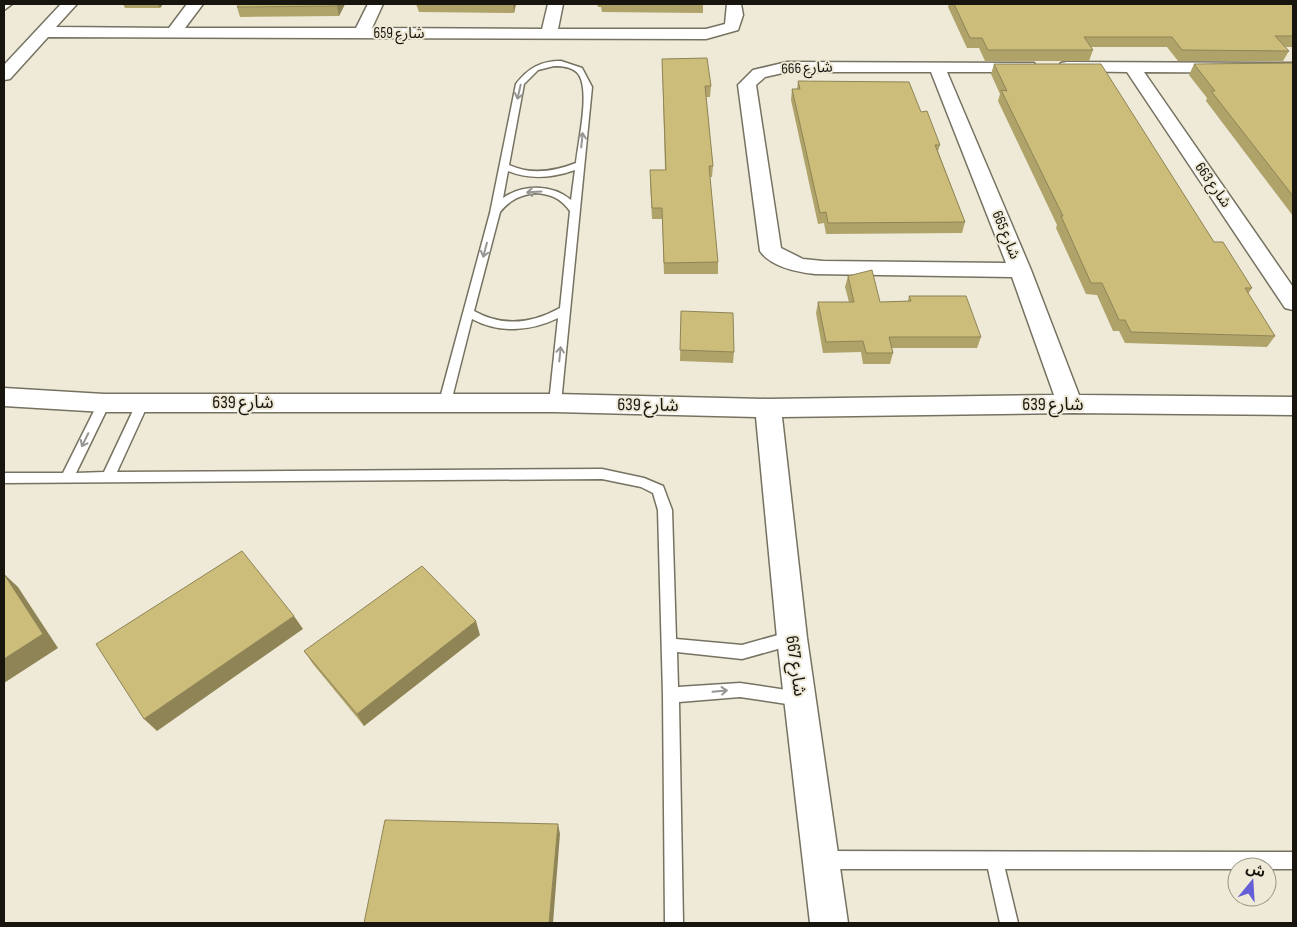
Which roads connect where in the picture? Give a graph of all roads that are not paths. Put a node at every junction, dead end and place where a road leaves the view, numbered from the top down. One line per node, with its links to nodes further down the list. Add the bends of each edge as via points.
1 (8, 4): 7 (lane)
2 (69, 4): 8 (street)
3 (195, 4): 9 (street)
4 (375, 4): 10 (street)
5 (555, 4): 11 (street)
6 (734, 4): 11 (street, شارع 659, via 732,28 706,34)
7 (4, 8)
8 (42, 32): 9 (street, شارع 659); 15 (street)
9 (174, 32): 10 (street, شارع 659)
10 (362, 33): 11 (street, شارع 659)
11 (549, 34)
12 (938, 67): 13 (street, شارع 666); 20 (street, شارع 665); 20 (street, شارع 666, via 787,67 751,77 747,85 771,251 792,264 810,267)
13 (1132, 67): 14 (street, شارع 666); 21 (street, شارع 663)
14 (1293, 68)
15 (4, 75)
16 (579, 165): 17 (lane, via 540,175); 17 (lane, one-way to 17, via 588,87 578,69 554,63 529,72 520,84); 18 (lane)
17 (504, 166): 19 (lane)
18 (574, 209): 19 (lane, one-way to 19, via 570,201 561,195 535,191 508,198); 23 (lane)
19 (495, 213): 24 (lane, one-way to 24)
20 (1020, 270): 30 (street, شارع 665)
21 (1285, 278): 22 (street, شارع 663)
22 (1293, 302)
23 (564, 310): 24 (lane, via 540,322 512,326 488,323); 29 (lane, one-way to 23)
24 (469, 313): 27 (lane)
25 (4, 397): 28 (street, شارع 639)
26 (143, 402): 27 (street, شارع 639); 28 (street, شارع 639); 35 (lane)
27 (445, 402): 29 (street, شارع 639)
28 (104, 403): 34 (lane, one-way to 34)
29 (555, 403): 32 (street, شارع 639)
30 (1070, 404): 31 (street, شارع 639); 32 (street, شارع 639)
31 (1293, 406)
32 (768, 408): 36 (street, شارع 667)
33 (4, 478): 34 (lane)
34 (67, 478): 35 (lane)
35 (108, 478): 37 (lane, via 602,474 644,483 658,490 665,510)
36 (792, 638): 37 (lane, via 742,652); 39 (street, شارع 667)
37 (669, 645): 38 (lane)
38 (671, 695): 39 (lane, one-way to 39, via 740,690); 43 (lane)
39 (801, 699): 40 (street, شارع 667)
40 (821, 860): 41 (lane); 44 (street, شارع 667)
41 (995, 860): 42 (lane); 45 (lane)
42 (1293, 861)
43 (674, 923)
44 (829, 923)
45 (1009, 923)

